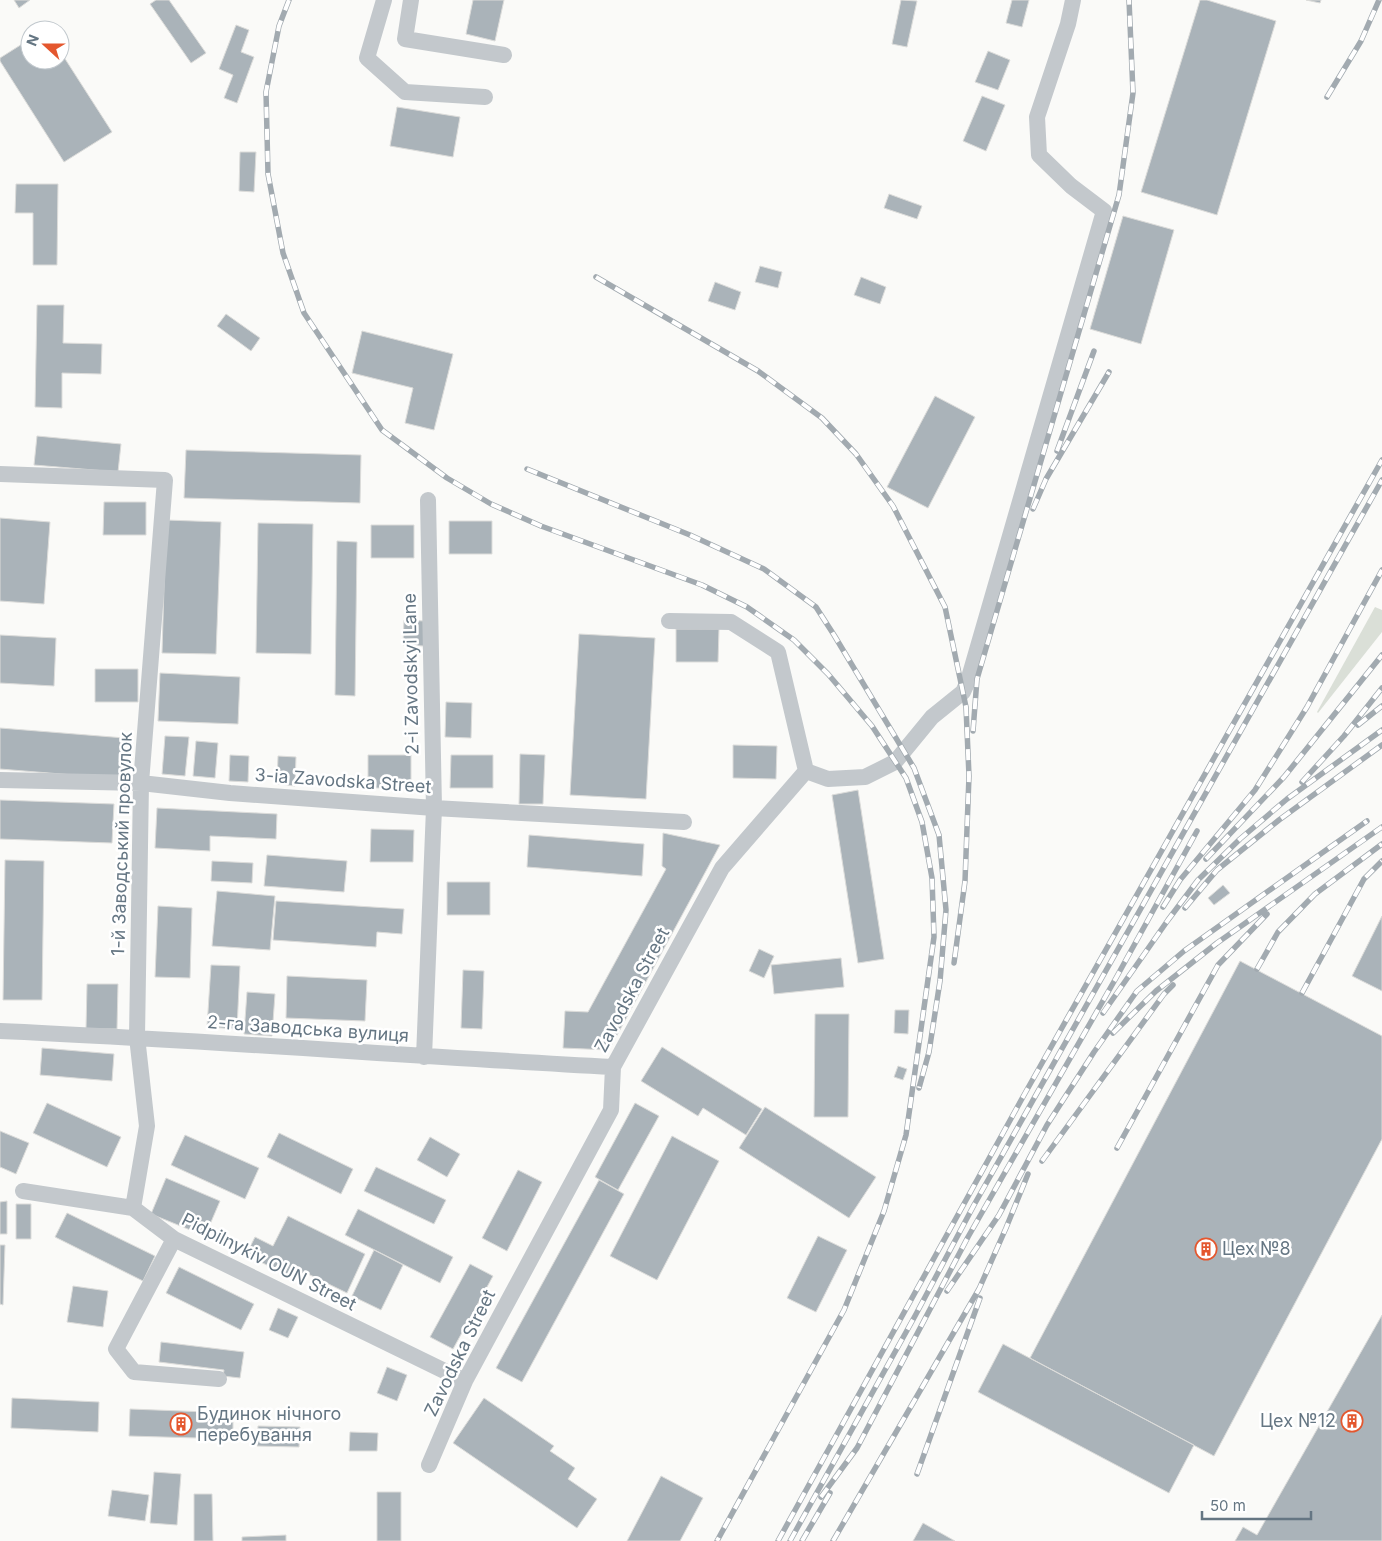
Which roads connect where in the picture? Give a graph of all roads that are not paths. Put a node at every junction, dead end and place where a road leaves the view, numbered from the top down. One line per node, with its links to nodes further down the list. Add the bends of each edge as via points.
1 (384, 0): 5 (street, via 367,58 405,92)
2 (411, 0): 4 (street, via 405,39)
3 (1073, 0): 9 (street, via 1037,117 1039,156 1104,212 968,681 963,692 932,717 896,762 865,777 828,779)
4 (504, 55)
5 (485, 97)
6 (0, 474): 11 (street, 1-й Заводський провулок, via 165,480)
7 (428, 500): 12 (street, 2-i Zavodskyi Lane)
8 (669, 621): 9 (street, via 731,622 778,652)
9 (806, 771): 17 (street, Zavodska Street, via 722,868)
10 (0, 780): 11 (street, 3-ia Zavodska Street)
11 (141, 783): 12 (street, 3-ia Zavodska Street); 15 (street, 1-й Заводський провулок)
12 (434, 808): 13 (street, 3-ia Zavodska Street); 16 (street, 2-i Zavodskyi Lane)
13 (684, 822)
14 (0, 1031): 15 (street, 2-га Заводська вулиця)
15 (137, 1037): 16 (street, 2-га Заводська вулиця); 19 (street, 1-й Заводський провулок, via 147,1126)
16 (424, 1057): 17 (street, 2-га Заводська вулиця)
17 (613, 1066): 22 (street, Zavodska Street, via 611,1110)
18 (23, 1191): 19 (street, Pidpilnykiv OUN Street)
19 (133, 1208): 20 (street, Pidpilnykiv OUN Street)
20 (174, 1239): 21 (street, via 116,1349 134,1372); 22 (street, Pidpilnykiv OUN Street)
21 (219, 1379)
22 (465, 1381): 23 (street, Zavodska Street)
23 (430, 1465)

